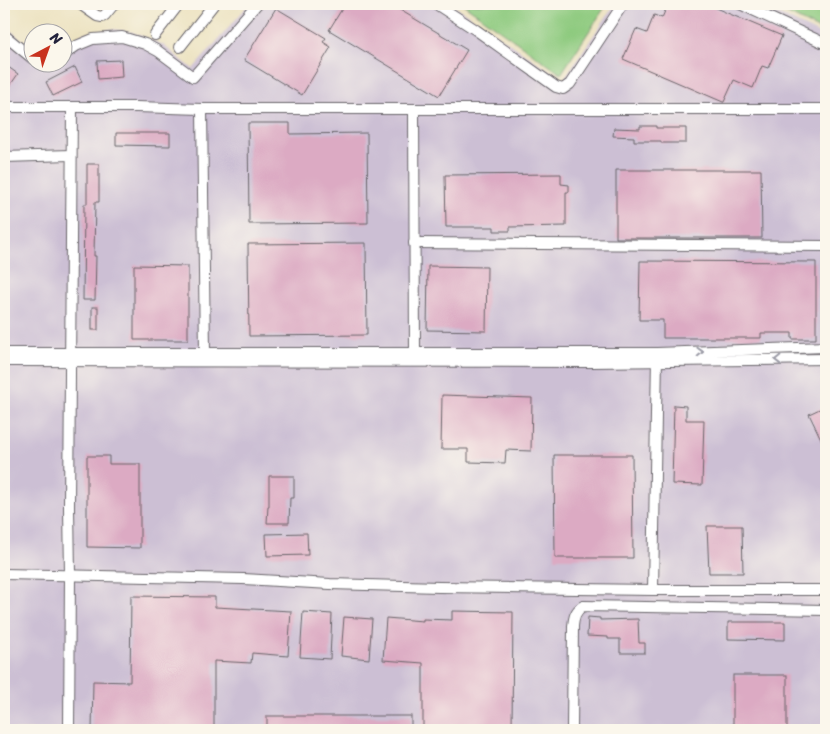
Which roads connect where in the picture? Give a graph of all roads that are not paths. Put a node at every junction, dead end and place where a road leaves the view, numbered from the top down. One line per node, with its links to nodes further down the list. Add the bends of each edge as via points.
1 (81, 4): 2 (street, via 102,17)
2 (114, 4)
3 (179, 4): 10 (street)
4 (214, 4): 12 (street)
5 (257, 4): 13 (street, via 193,77 146,44 122,37 93,39)
6 (436, 4): 7 (street, via 556,87 564,89)
7 (623, 4)
8 (740, 4): 11 (street)
9 (4, 35): 14 (street)
10 (155, 35)
11 (826, 44)
12 (180, 46)
13 (72, 49)
14 (22, 50)
15 (4, 107): 16 (street)
16 (72, 107): 17 (street); 20 (street)
17 (202, 109): 18 (street); 26 (street)
18 (414, 109): 19 (street); 22 (street)
19 (826, 109)
20 (71, 155): 21 (street); 29 (street)
21 (4, 157)
22 (414, 243): 23 (street); 27 (street)
23 (826, 246)
24 (826, 347): 28 (street, one-way to 24)
25 (4, 353): 29 (street)
26 (205, 353): 27 (street); 29 (street)
27 (415, 354): 28 (street)
28 (657, 357): 29 (street); 30 (street, one-way to 28); 34 (street)
29 (70, 358): 31 (street); 33 (street)
30 (826, 359)
31 (4, 361)
32 (4, 574): 33 (street)
33 (70, 575): 34 (street, via 439,587); 37 (street)
34 (653, 590): 35 (street)
35 (826, 590)
36 (826, 610): 38 (street, via 583,606 578,609 573,626)
37 (69, 730)
38 (572, 730)

